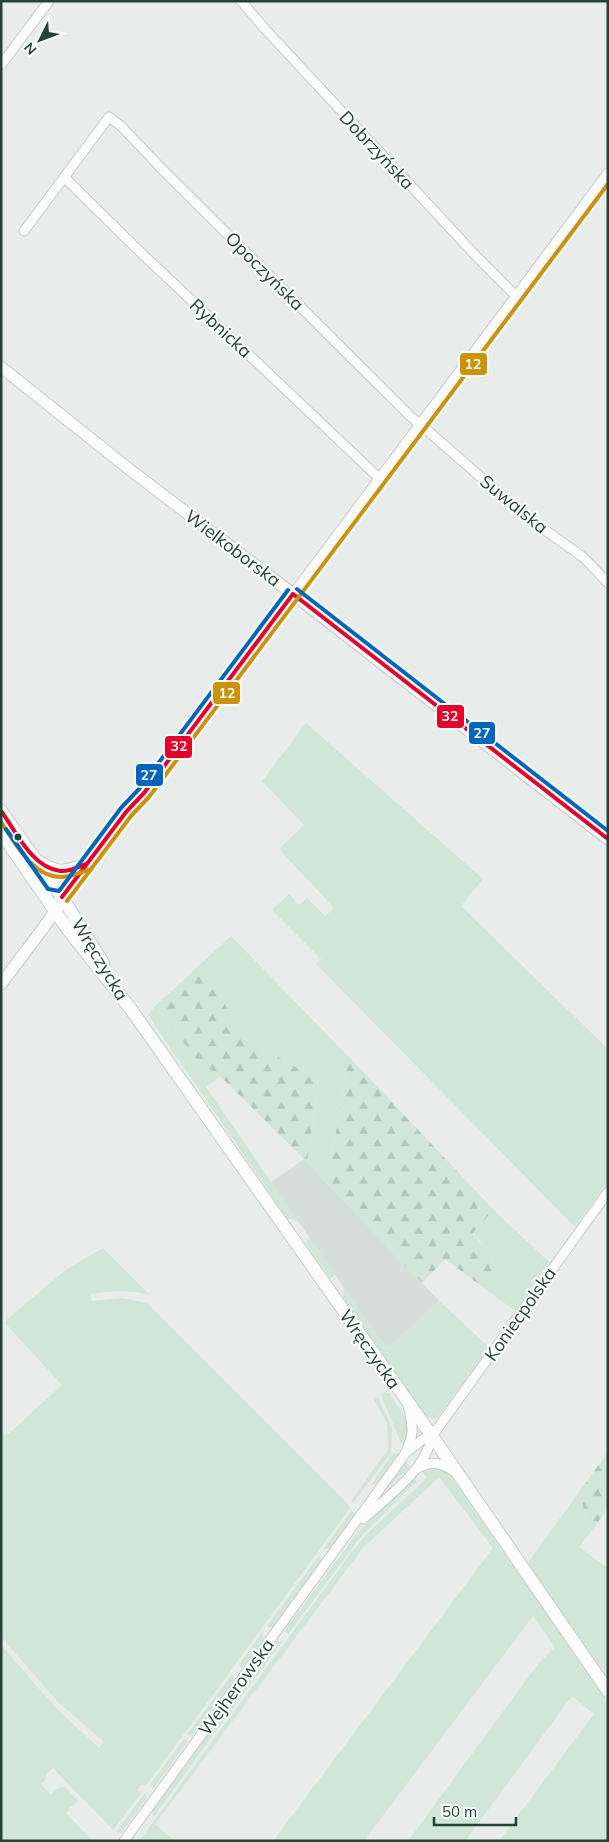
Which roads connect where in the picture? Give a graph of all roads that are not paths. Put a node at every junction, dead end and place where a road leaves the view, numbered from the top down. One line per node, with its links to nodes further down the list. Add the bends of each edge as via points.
1 (49, 1): 3 (street)
2 (241, 1): 7 (street, Dobrzyńska)
3 (1, 65)
4 (608, 173): 7 (street)
5 (64, 177): 6 (street); 9 (street, Opoczyńska, via 110,117); 10 (street, Rybnicka)
6 (24, 231)
7 (516, 296): 9 (street)
8 (1, 367): 12 (street, Wielkoborska)
9 (420, 424): 10 (street); 11 (street, Suwalska, via 525,516 583,557)
10 (379, 478): 12 (street)
11 (608, 583)
12 (293, 594): 15 (street, Wielkoborska); 17 (street, via 144,793)
13 (1, 811): 16 (main road, Wręczycka)
14 (1, 833): 18 (main road, Wręczycka)
15 (608, 839)
16 (36, 860): 17 (street, via 58,871); 19 (main road, Wręczycka)
17 (86, 864): 19 (street)
18 (44, 894): 19 (street); 20 (main road, Wręczycka)
19 (62, 897): 20 (street); 22 (main road, Wręczycka)
20 (55, 911): 21 (street); 22 (main road, Wręczycka)
21 (1, 984)
22 (130, 1008): 24 (main road, Wręczycka)
23 (608, 1192): 25 (street, Koniecpolska)
24 (407, 1401): 25 (main road, Wręczycka); 26 (street, via 413,1431)
25 (432, 1436): 26 (street); 27 (street); 28 (main road, Wręczycka)
26 (405, 1454): 29 (street, Wejherowska)
27 (416, 1470): 28 (street, via 432,1462 441,1463); 29 (street, Wejherowska)
28 (456, 1472): 30 (main road, Wręczycka)
29 (348, 1533): 31 (street, Wejherowska)
30 (608, 1691)
31 (124, 1841)

